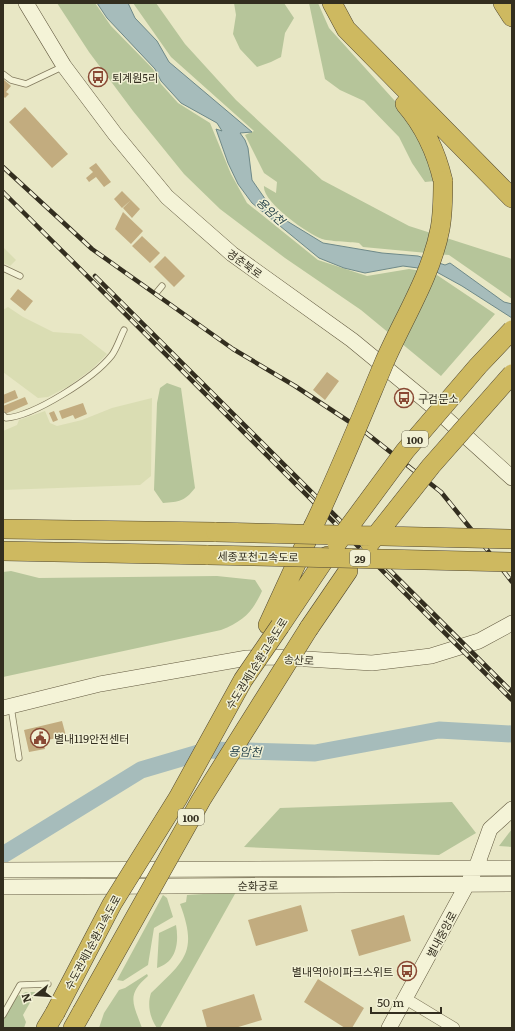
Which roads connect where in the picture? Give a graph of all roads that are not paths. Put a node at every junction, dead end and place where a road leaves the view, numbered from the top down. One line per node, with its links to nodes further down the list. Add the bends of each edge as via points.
1 (26, 3): 6 (street, 경춘북로)
2 (332, 3): 5 (highway)
3 (503, 3): 4 (highway)
4 (512, 17)
5 (346, 29): 8 (highway); 23 (highway, bridge, via 429,138 438,159 443,181 441,228 420,286 313,527)
6 (64, 66): 7 (lane, via 26,84 11,80); 17 (street, 경춘북로, via 115,134 167,197 191,220 232,254 352,340 431,405)
7 (3, 74)
8 (512, 198)
9 (3, 268): 10 (lane)
10 (20, 276)
11 (162, 286): 12 (lane)
12 (157, 292)
13 (124, 330): 16 (lane, via 112,354 94,373 61,396 15,417 6,418)
14 (512, 330): 23 (highway, 수도권제1순환고속도로 / 100, bridge, via 405,451)
15 (512, 374): 37 (highway, 100, bridge, via 431,466 348,571 309,628 200,800)
16 (3, 415)
17 (512, 478)
18 (3, 529): 19 (highway, 세종포천고속도로 / 29, bridge)
19 (512, 539)
20 (3, 550): 21 (highway, 세종포천고속도로 / 29, bridge)
21 (512, 562)
22 (512, 624): 24 (street, 송산로, via 479,641 424,657 372,663 274,657 247,658 100,684)
23 (274, 625): 36 (highway, 수도권제1순환고속도로 / 100, bridge, via 178,798 112,904)
24 (6, 706): 25 (lane)
25 (19, 758)
26 (512, 809): 27 (street, 별내중앙로, via 490,829)
27 (476, 868): 28 (street, 순화궁로); 29 (street, 순화궁로); 30 (street, 별내중앙로)
28 (512, 868)
29 (3, 870)
30 (469, 883): 31 (street, 순화궁로); 32 (street, 순화궁로); 34 (street, 별내중앙로)
31 (512, 884)
32 (3, 887)
33 (48, 984): 35 (lane, via 20,985)
34 (406, 999): 38 (street, 별내중앙로); 39 (street)
35 (3, 1015)
36 (51, 1020)
37 (77, 1020)
38 (389, 1028)
39 (454, 1028)

